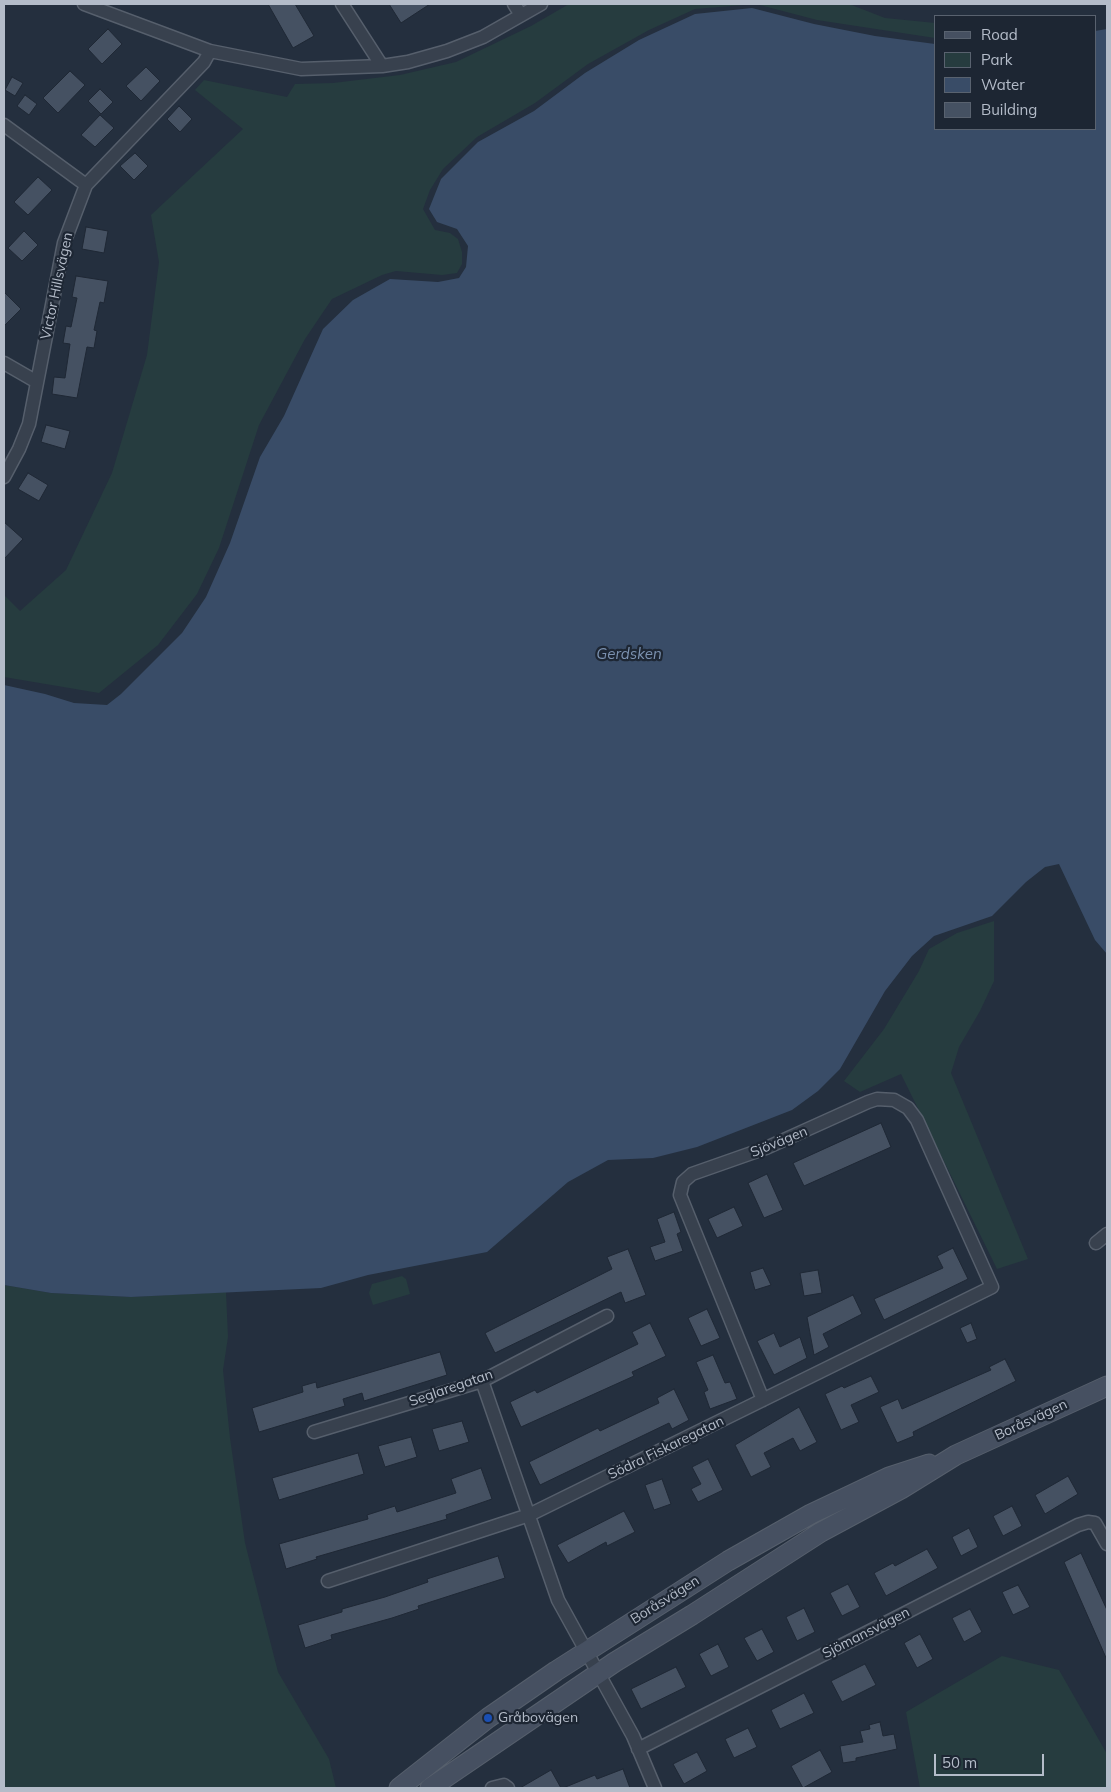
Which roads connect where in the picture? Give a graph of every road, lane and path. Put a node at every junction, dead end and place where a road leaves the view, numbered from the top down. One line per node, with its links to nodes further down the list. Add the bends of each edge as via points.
1 (84, 4): 5 (street)
2 (342, 4): 6 (street)
3 (541, 4): 4 (street)
4 (517, 9): 6 (street, via 483,36 447,51)
5 (210, 51): 6 (street, via 301,69); 8 (street, Victor Hillsvägen, via 204,62)
6 (382, 66)
7 (4, 125): 8 (street)
8 (86, 185): 10 (street, Victor Hillsvägen, via 64,243)
9 (4, 363): 10 (street)
10 (37, 382): 11 (street, Victor Hillsvägen, via 29,424)
11 (4, 476)
12 (1107, 1234): 13 (street)
13 (1096, 1243)
14 (992, 1287): 18 (street, Södra Fiskaregatan); 18 (street, Sjövägen, via 916,1120 908,1108 894,1100 868,1102 766,1148 692,1174 683,1182 680,1196)
15 (607, 1316): 16 (street, Seglaregatan)
16 (482, 1381): 19 (street, Seglaregatan); 21 (street)
17 (1107, 1386): 20 (main road, Boråsvägen)
18 (763, 1400): 21 (street, Södra Fiskaregatan)
19 (314, 1432)
20 (956, 1455): 24 (main road, Boråsvägen, via 889,1477 811,1514 728,1561); 25 (main road, Boråsvägen, via 901,1490 821,1532)
21 (529, 1515): 23 (street, Södra Fiskaregatan); 24 (street, via 558,1600)
22 (1107, 1544): 26 (street, Sjömansvägen, via 1095,1523 1078,1525)
23 (328, 1581)
24 (586, 1651): 25 (street); 27 (main road, Boråsvägen, via 488,1718)
25 (598, 1674): 26 (street); 28 (main road, Boråsvägen)
26 (638, 1749): 31 (street)
27 (399, 1788)
28 (430, 1788)
29 (492, 1788): 30 (street, via 504,1785)
30 (508, 1788)
31 (655, 1788)

